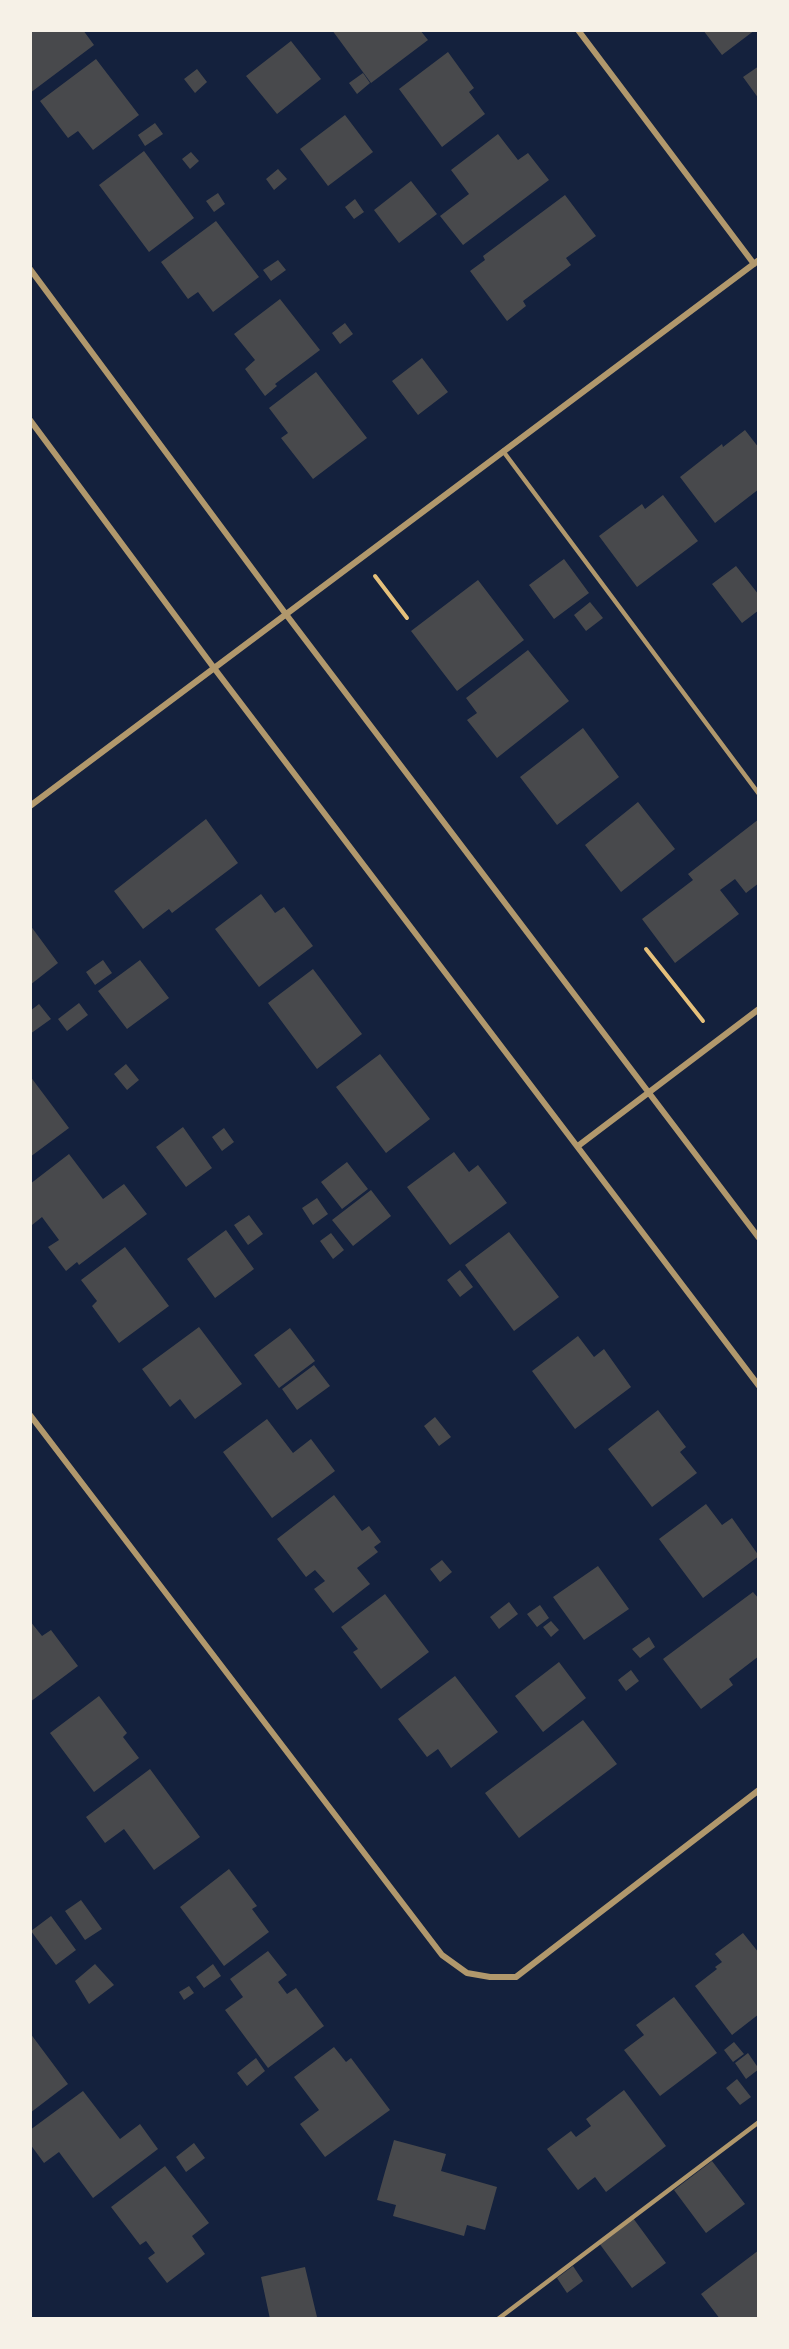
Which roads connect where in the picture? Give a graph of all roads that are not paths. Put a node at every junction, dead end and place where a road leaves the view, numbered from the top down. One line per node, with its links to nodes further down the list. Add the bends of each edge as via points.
1 (578, 30): 2 (street)
2 (756, 262): 5 (street)
3 (30, 269): 6 (street)
4 (30, 420): 7 (street)
5 (503, 452): 6 (street); 8 (lane)
6 (285, 613): 7 (street); 11 (street)
7 (214, 668): 9 (street); 12 (street)
8 (759, 794)
9 (30, 806)
10 (759, 1009): 11 (street)
11 (648, 1093): 12 (street); 13 (street)
12 (578, 1146): 14 (street)
13 (759, 1238)
14 (759, 1386)
15 (30, 1415): 16 (street, via 442,1955 467,1973 516,1977)
16 (759, 1790)
17 (759, 2122): 18 (lane)
18 (498, 2319)

